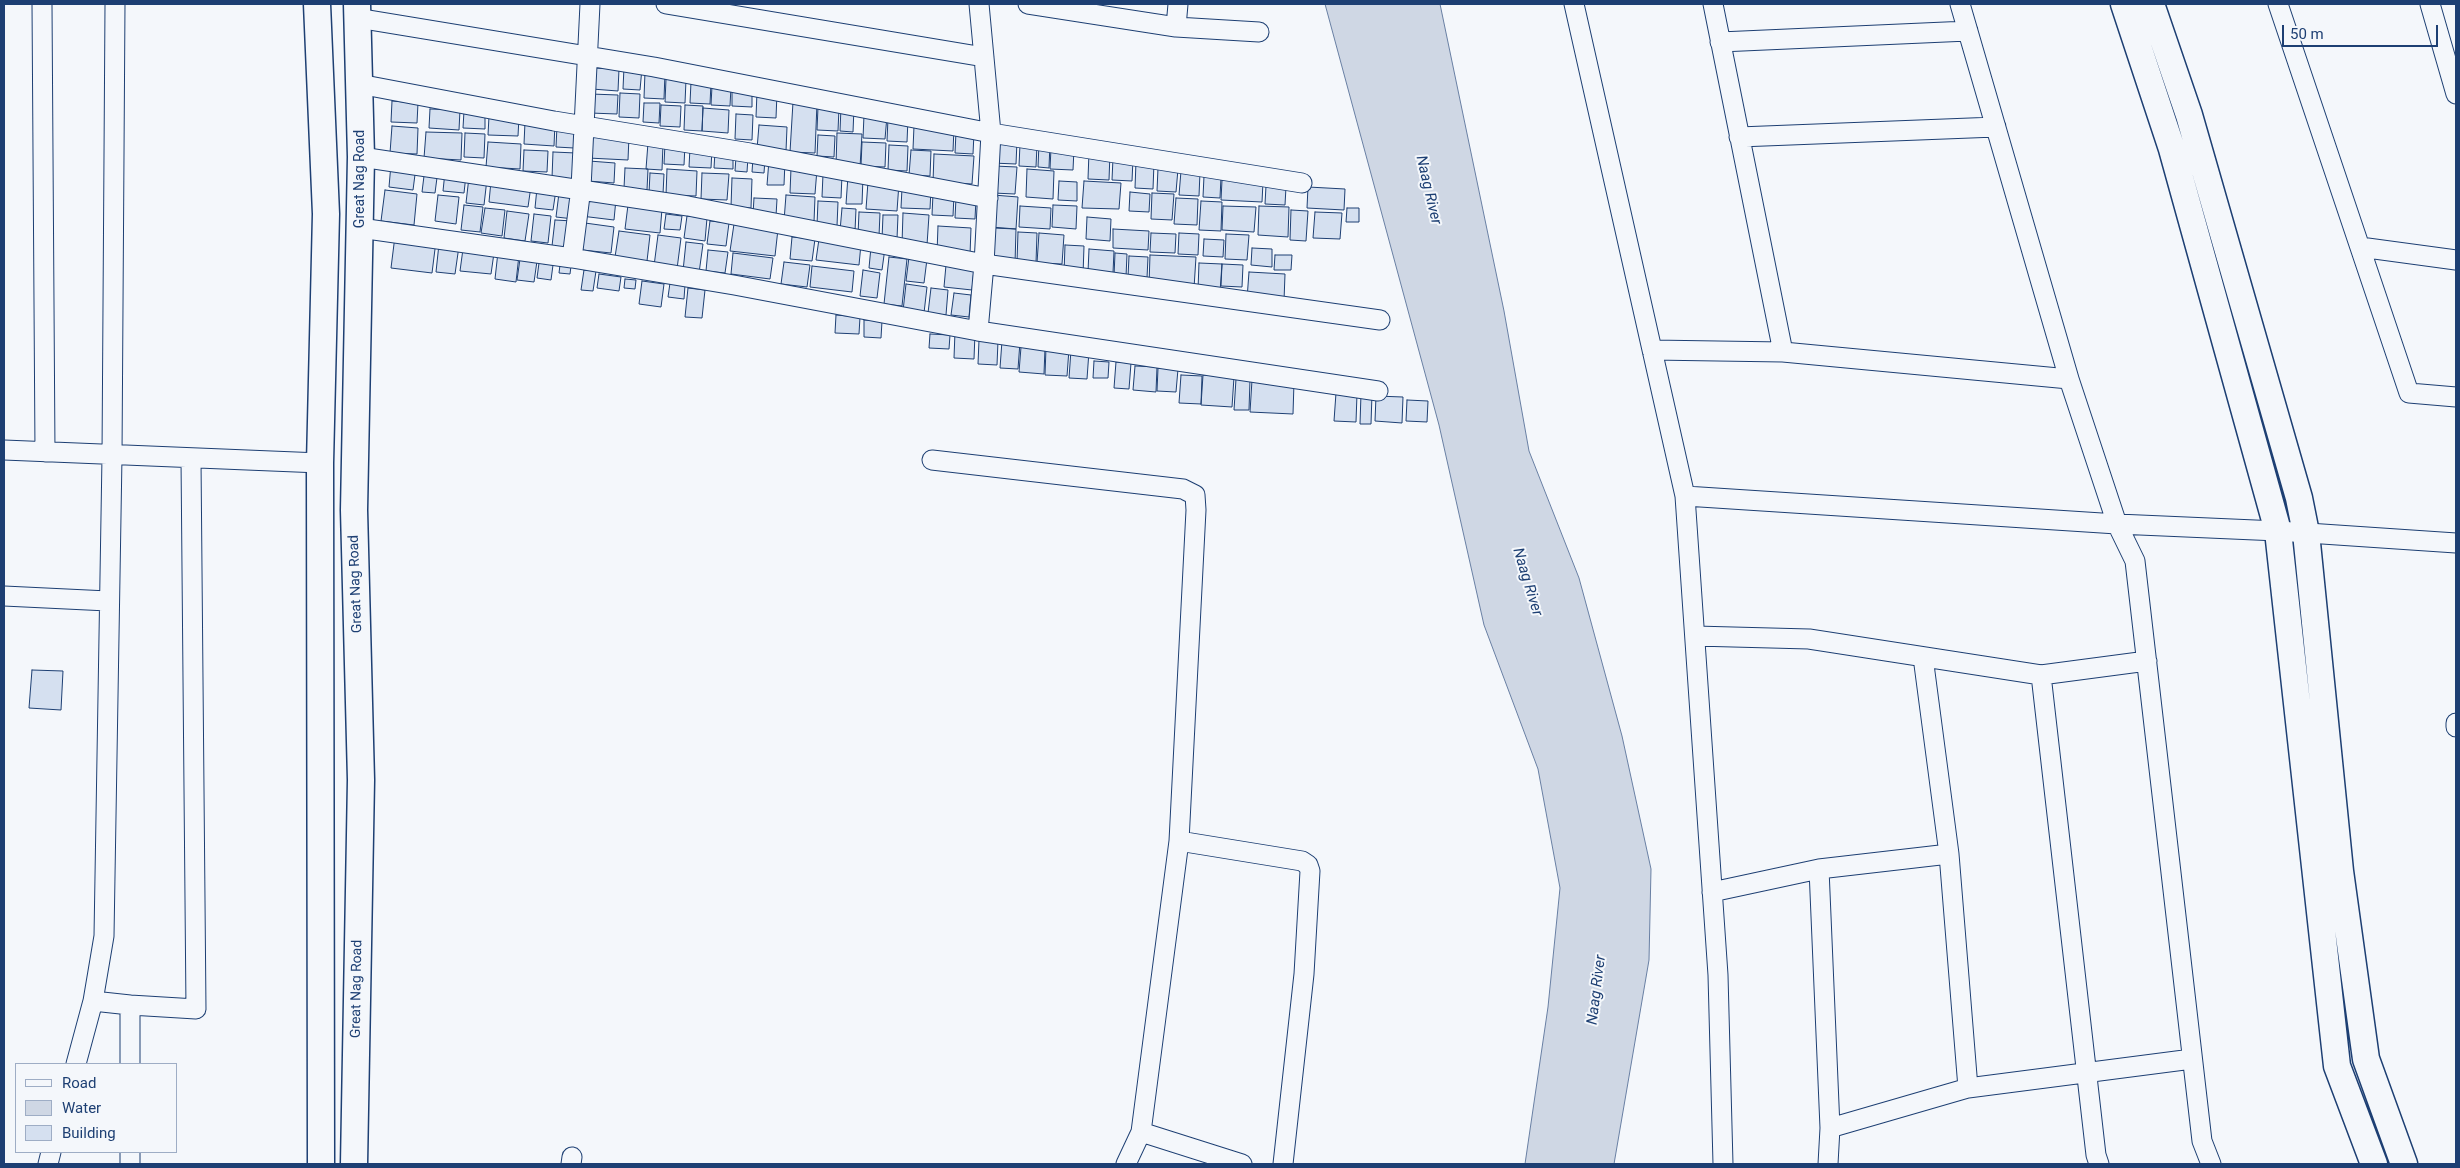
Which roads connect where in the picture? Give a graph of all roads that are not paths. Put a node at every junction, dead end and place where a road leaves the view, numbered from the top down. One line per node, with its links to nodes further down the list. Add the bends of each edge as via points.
1 (42, 4): 47 (street)
2 (115, 4): 48 (street)
3 (317, 4): 51 (main road, via 326,214)
4 (590, 4): 22 (street)
5 (666, 4): 23 (street)
6 (979, 4): 23 (street)
7 (1028, 4): 16 (street)
8 (1178, 4): 18 (street)
9 (1574, 4): 41 (street)
10 (1713, 4): 21 (street)
11 (1960, 4): 20 (street)
12 (2124, 4): 55 (main road, via 2172,149)
13 (2152, 4): 56 (main road, via 2192,124)
14 (2278, 4): 35 (street)
15 (2430, 4): 25 (street)
16 (1116, 10): 18 (street)
17 (357, 11): 22 (street); 24 (main road, Great Nag Road)
18 (1176, 27): 19 (street)
19 (1259, 32)
20 (1968, 32): 21 (street); 27 (street)
21 (1720, 42): 29 (street)
22 (587, 56): 26 (street); 28 (street)
23 (984, 57): 28 (street)
24 (359, 84): 26 (street); 30 (main road, Great Nag Road)
25 (2456, 94)
26 (585, 126): 32 (street); 33 (street)
27 (1996, 127): 29 (street); 43 (street)
28 (991, 133): 31 (street); 33 (street)
29 (1740, 137): 42 (street)
30 (361, 157): 32 (street); 34 (main road, Great Nag Road)
31 (1302, 183)
32 (581, 188): 36 (street); 38 (street)
33 (988, 198): 38 (street)
34 (360, 228): 36 (street); 52 (main road, Great Nag Road)
35 (2360, 247): 37 (street); 45 (street, via 2410,393)
36 (572, 258): 40 (street)
37 (2456, 260)
38 (984, 264): 39 (street); 40 (street)
39 (1380, 320)
40 (978, 331): 44 (street)
41 (1652, 350): 42 (street); 53 (street)
42 (1783, 352): 43 (street)
43 (2069, 379): 54 (street)
44 (1378, 391)
45 (2456, 396)
46 (4, 450): 47 (street)
47 (45, 452): 48 (street)
48 (112, 456): 49 (street); 59 (street)
49 (191, 459): 51 (street); 69 (street, via 196,1009)
50 (932, 460): 64 (street, via 1183,489 1195,495)
51 (320, 463): 52 (main road); 77 (main road)
52 (354, 465): 78 (main road, Great Nag Road, via 361,780)
53 (1685, 496): 54 (street); 60 (street)
54 (2117, 524): 55 (street); 62 (street, via 2135,561)
55 (2278, 531): 56 (street); 86 (main road, via 2337,1066)
56 (2306, 533): 57 (street); 87 (main road, via 2340,871 2366,1059)
57 (2456, 543)
58 (4, 596): 59 (street)
59 (108, 601): 68 (street, via 104,936)
60 (1695, 636): 61 (street, via 1809,639); 67 (street)
61 (1923, 657): 63 (street); 65 (street)
62 (2146, 661): 63 (street); 70 (street)
63 (2042, 675): 73 (street)
64 (1179, 841): 76 (street); 81 (street, via 1302,861 1310,871 1304,974)
65 (1950, 854): 66 (street); 74 (street)
66 (1819, 868): 67 (street); 75 (street)
67 (1712, 892): 82 (street, via 1718,975)
68 (94, 1001): 69 (street); 71 (street)
69 (130, 1005): 72 (street)
70 (2192, 1059): 73 (street); 85 (street, via 2202,1141)
71 (76, 1063)
72 (130, 1063)
73 (2086, 1071): 74 (street); 84 (street)
74 (1968, 1088): 75 (street)
75 (1830, 1128): 83 (street)
76 (1141, 1132): 79 (street); 80 (street)
77 (321, 1164)
78 (354, 1164)
79 (1126, 1164)
80 (1242, 1164)
81 (1283, 1164)
82 (1723, 1164)
83 (1828, 1164)
84 (2099, 1164)
85 (2211, 1164)
86 (2374, 1164)
87 (2404, 1164)

